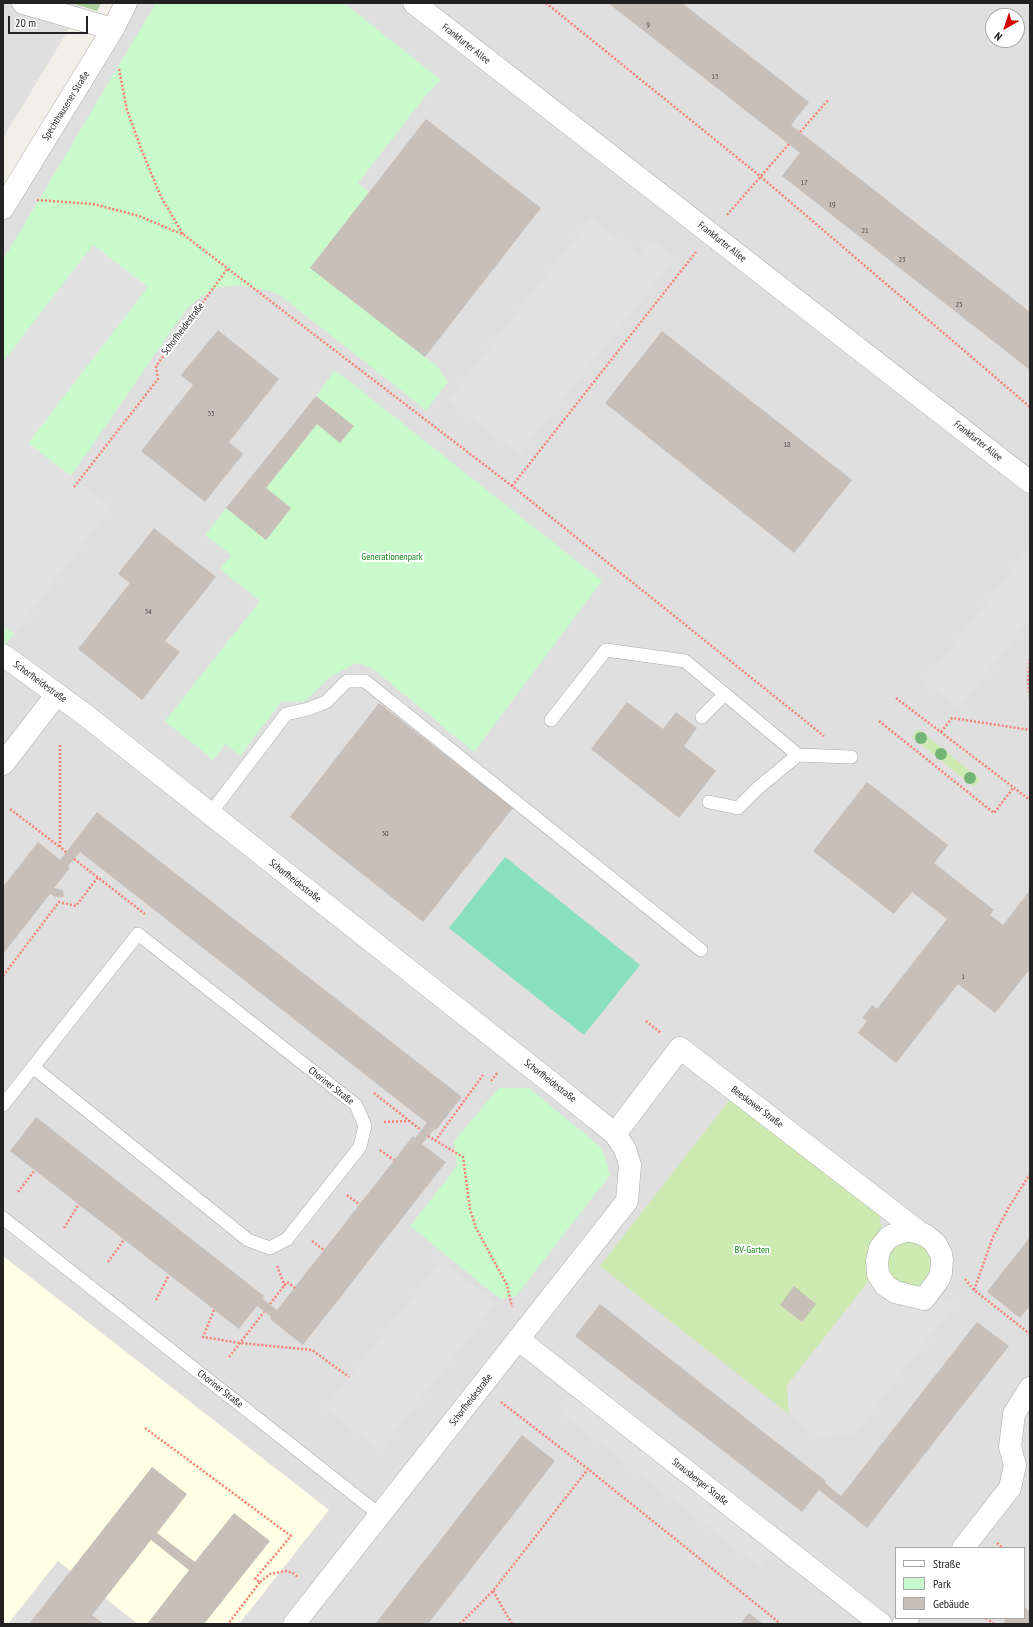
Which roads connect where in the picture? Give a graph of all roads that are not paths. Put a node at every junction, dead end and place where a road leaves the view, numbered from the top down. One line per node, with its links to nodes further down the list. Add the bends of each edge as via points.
1 (23, 3): 4 (street)
2 (126, 3): 4 (street, Spechthausener Straße)
3 (414, 3): 6 (street, Frankfurter Allee)
4 (113, 30): 5 (street, Spechthausener Straße)
5 (3, 208)
6 (1030, 482)
7 (3, 655): 8 (street, Schorfheidestraße)
8 (57, 694): 14 (street); 16 (street, Schorfheidestraße)
9 (725, 694): 10 (lane); 11 (lane, via 685,661 606,650); 12 (lane)
10 (702, 718)
11 (551, 720)
12 (798, 755): 13 (lane); 15 (lane, via 738,808)
13 (851, 757)
14 (3, 764)
15 (709, 802)
16 (210, 814): 17 (lane, via 286,714 326,702 347,681 365,680); 20 (street, Schorfheidestraße)
17 (701, 950)
18 (33, 1068): 18 (lane, Choriner Straße, via 248,1240 270,1248 287,1239 360,1147 365,1126 356,1105 138,934); 19 (lane, Choriner Straße)
19 (3, 1105)
20 (615, 1134): 22 (street, Beeskower Straße, via 680,1048); 23 (street, Schorfheidestraße, via 625,1149 630,1165 627,1201)
21 (3, 1218): 26 (lane, Choriner Straße)
22 (919, 1232)
23 (518, 1339): 26 (street, Schorfheidestraße); 29 (street, Strausberger Straße)
24 (1030, 1388): 25 (street, via 1014,1414 1010,1447)
25 (1022, 1472): 27 (street)
26 (380, 1515): 28 (street, Schorfheidestraße)
27 (964, 1547)
28 (294, 1624)
29 (881, 1624)

